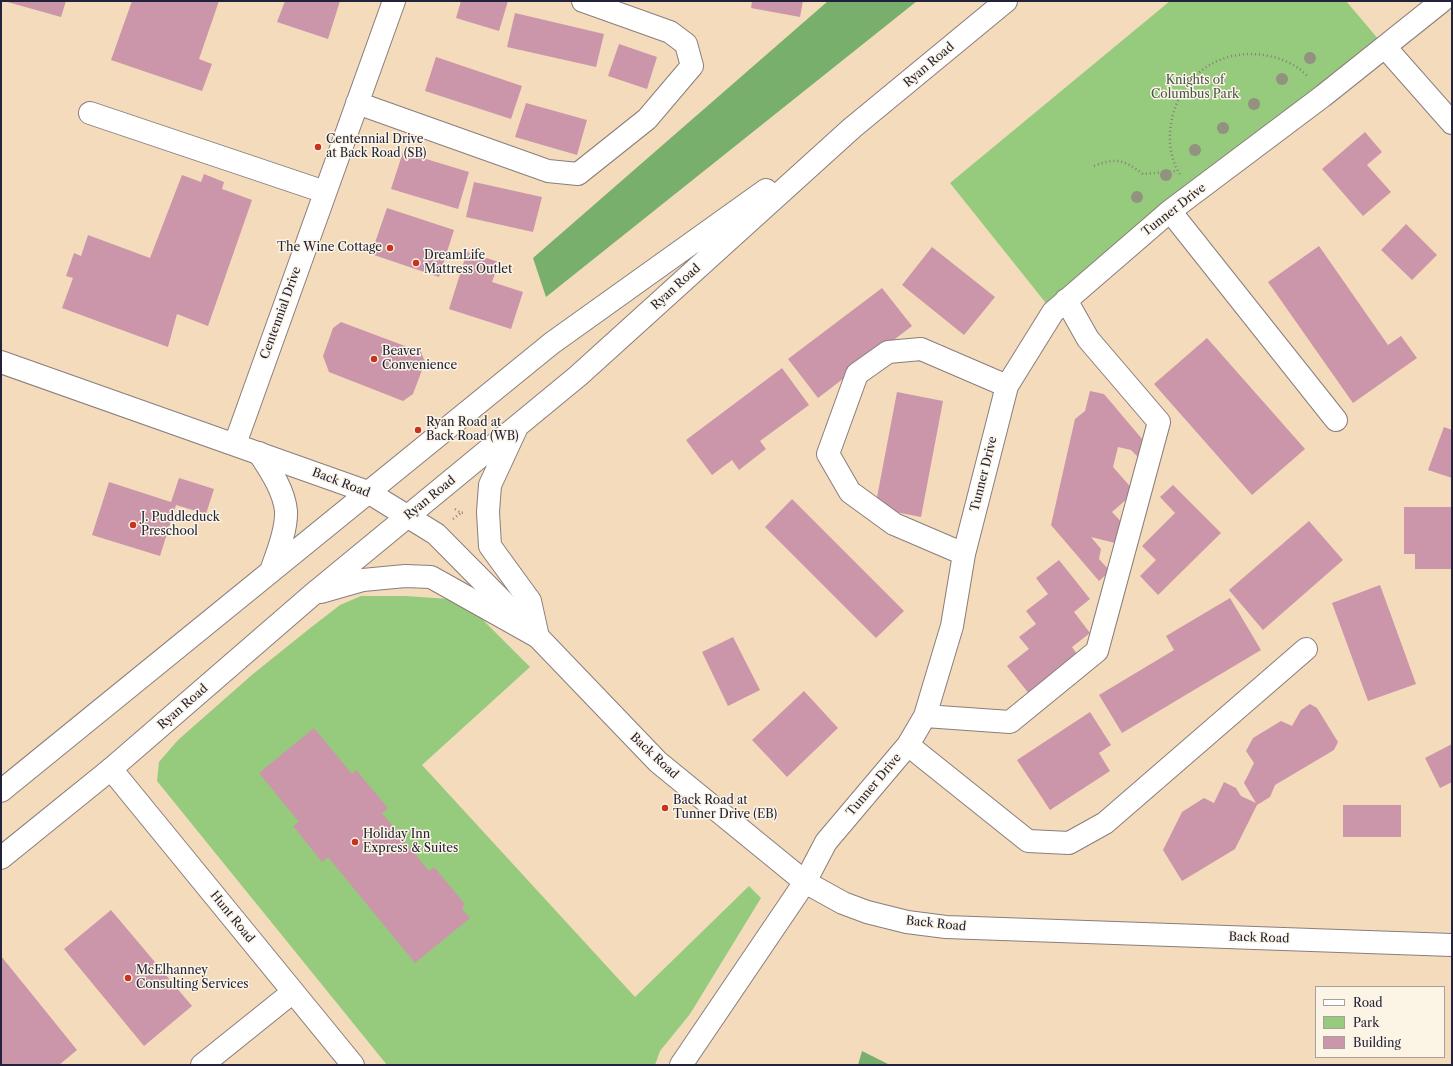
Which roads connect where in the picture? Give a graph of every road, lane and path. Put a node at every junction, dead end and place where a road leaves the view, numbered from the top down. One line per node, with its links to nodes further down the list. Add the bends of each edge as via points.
1 (394, 1): 7 (street, Centennial Drive)
2 (583, 1): 7 (street, via 670,32 686,44 692,66 648,119 578,174 548,171)
3 (1006, 1): 10 (street, Ryan Road)
4 (1442, 1): 5 (street, Tunner Drive)
5 (1385, 47): 9 (street); 14 (street, Tunner Drive)
6 (1306, 74): 12 (path, via 1282,59 1254,53 1226,56 1201,69 1182,92 1171,116 1170,144)
7 (357, 103): 13 (street, Centennial Drive)
8 (90, 113): 13 (street)
9 (1452, 123)
10 (852, 128): 20 (street, Ryan Road, via 578,376); 23 (street, Ryan Road, via 552,343)
11 (1094, 166): 12 (path, via 1108,160 1127,162 1143,174)
12 (1177, 171): 14 (path)
13 (325, 192): 21 (street, Centennial Drive)
14 (1194, 194): 15 (street, Tunner Drive)
15 (1170, 211): 16 (street, Tunner Drive); 19 (street)
16 (1066, 300): 18 (street, Tunner Drive, via 1053,312); 34 (street, via 1088,339 1159,422 1097,651 1010,722)
17 (1, 362): 21 (street, Back Road)
18 (1007, 386): 29 (street, Tunner Drive); 29 (street, via 921,349 888,352 857,374 828,454 850,492 894,524)
19 (1336, 420)
20 (519, 425): 27 (street, Ryan Road); 32 (street, via 490,485 490,546 530,601)
21 (234, 444): 22 (street, Back Road)
22 (259, 452): 23 (street, Back Road); 30 (street, via 278,484 286,511 282,537)
23 (368, 492): 27 (street, Back Road); 30 (street, Ryan Road)
24 (453, 508): 26 (path)
25 (472, 511): 26 (path)
26 (461, 513): 28 (path)
27 (407, 516): 31 (street, Ryan Road); 32 (street, Back Road, via 436,534)
28 (453, 519)
29 (964, 554): 34 (street, Tunner Drive, via 952,626)
30 (271, 571): 37 (street, Ryan Road)
31 (312, 595): 32 (street, via 363,580 405,576 431,577); 36 (street, Ryan Road)
32 (538, 637): 39 (street, Back Road, via 658,762)
33 (1306, 649): 35 (street, via 1105,823 1069,843 1028,841)
34 (925, 716): 35 (street, Tunner Drive)
35 (908, 745): 39 (street, Tunner Drive, via 826,842)
36 (110, 769): 38 (street, Ryan Road); 41 (street, Hunt Road)
37 (1, 790)
38 (1, 858)
39 (805, 882): 40 (street, Back Road, via 843,903 867,912 907,922 946,927); 44 (street, Tunner Drive)
40 (1452, 945)
41 (293, 992): 42 (street); 43 (street, Hunt Road)
42 (202, 1065)
43 (353, 1065)
44 (681, 1065)

